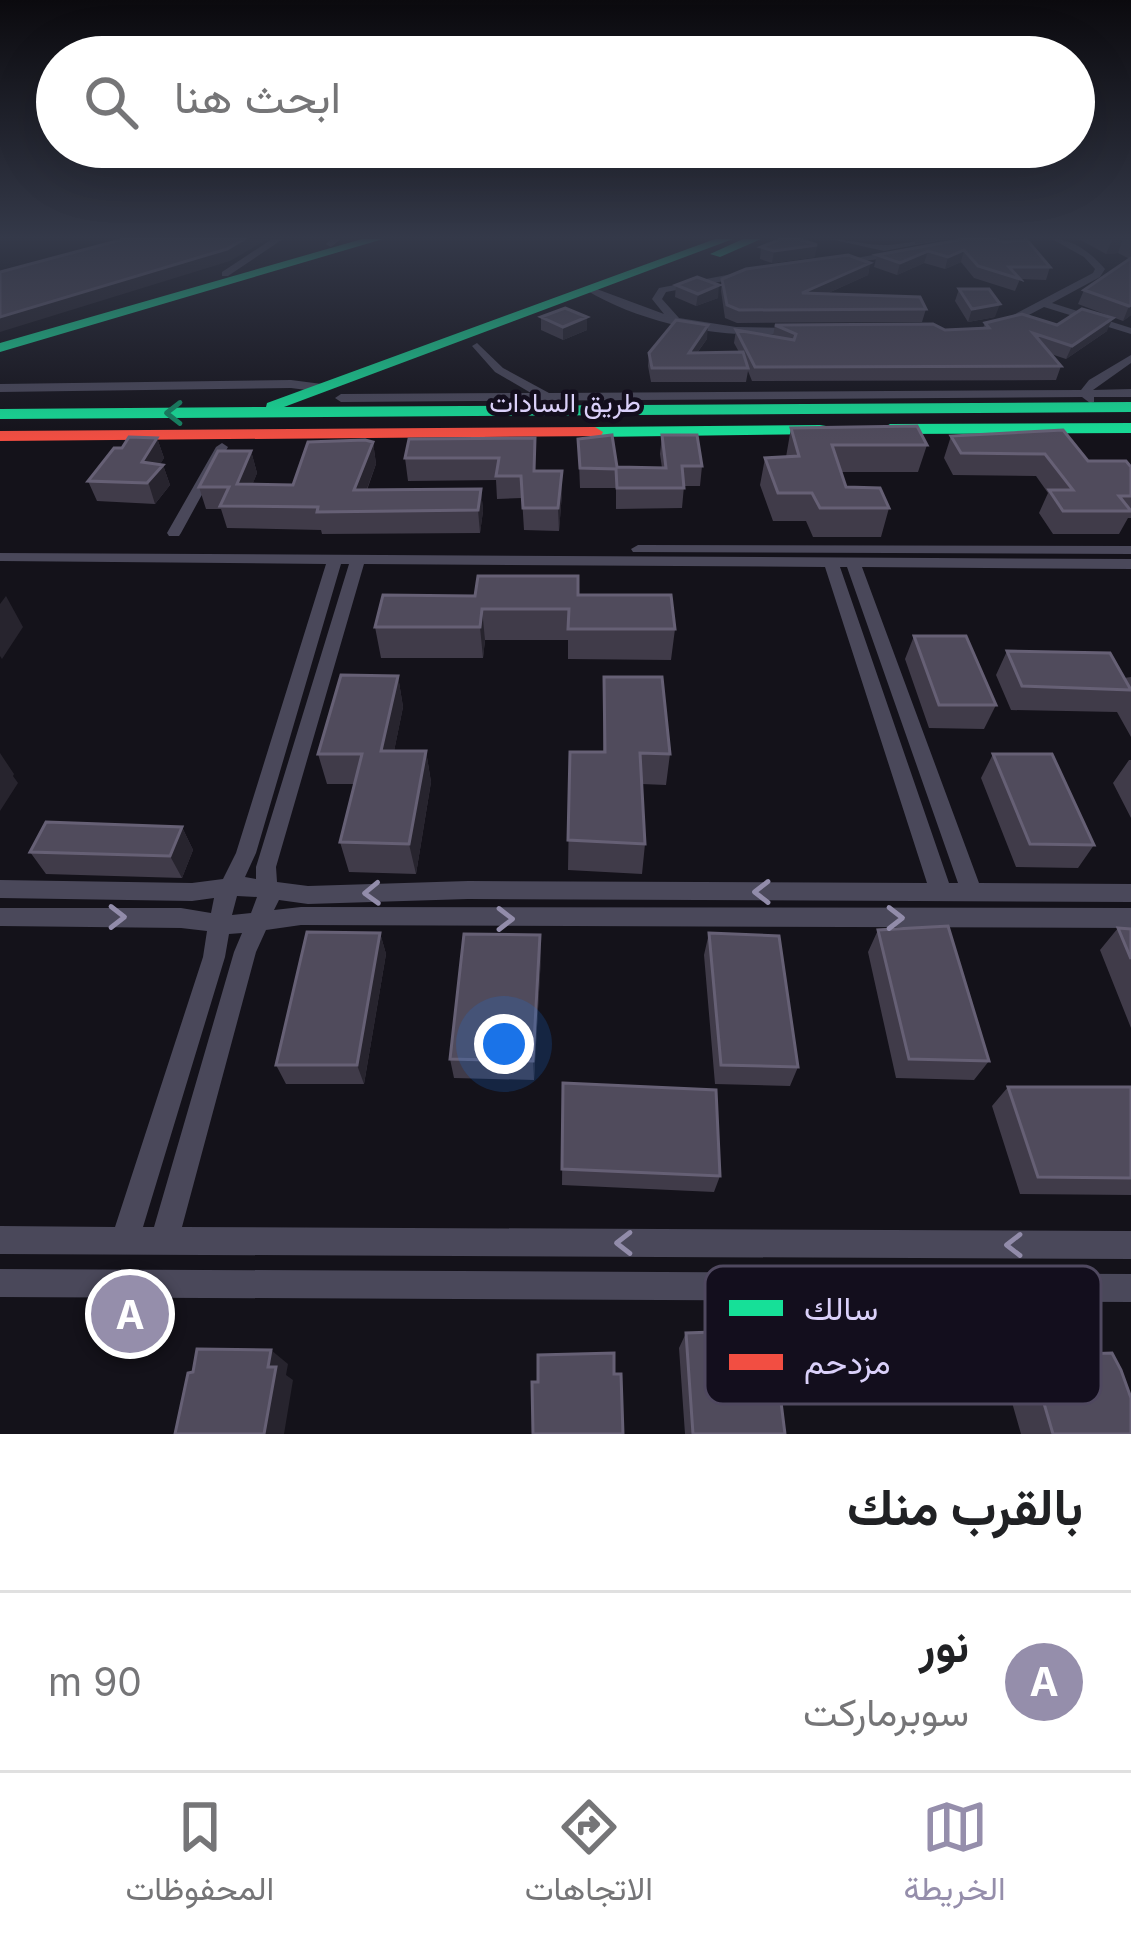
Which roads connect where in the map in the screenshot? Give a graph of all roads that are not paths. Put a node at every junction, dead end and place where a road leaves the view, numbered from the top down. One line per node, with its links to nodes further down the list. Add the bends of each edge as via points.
1 (125, 306): 9 (street)
2 (132, 306): 9 (street)
3 (569, 306): 16 (street)
4 (570, 306): 25 (street)
5 (631, 306): 10 (street)
6 (663, 306): 10 (street)
7 (1041, 306): 11 (street)
8 (1051, 306): 13 (street)
9 (84, 319): 12 (street)
10 (678, 324): 14 (street)
11 (999, 326)
12 (44, 330): 15 (street); 17 (street)
13 (1131, 331)
14 (816, 332)
15 (0, 338)
16 (477, 346): 21 (street, via 499,370); 25 (street)
17 (0, 348)
18 (1131, 358): 22 (street, via 1093,382)
19 (0, 388): 25 (street, via 300,384)
20 (1131, 393): 22 (street)
21 (549, 398): 22 (street); 25 (street)
22 (1090, 400): 23 (street, طريق السادات); 26 (street, طريق السادات)
23 (1131, 406)
24 (0, 414): 25 (street, طريق السادات, one-way to 24)
25 (330, 416): 26 (street, طريق السادات); 28 (street, طريق السادات); 30 (street, via 861,442); 31 (street)
26 (682, 420): 27 (street, طريق السادات)
27 (1131, 428)
28 (26, 435): 29 (street, طريق السادات); 31 (street, via 46,447)
29 (0, 436)
30 (1131, 441)
31 (222, 447): 32 (street)
32 (174, 532)
33 (0, 545): 35 (street)
34 (1131, 550): 38 (street)
35 (262, 555): 36 (street); 39 (street); 40 (street)
36 (417, 555): 37 (street); 40 (street)
37 (762, 556): 38 (street); 41 (street)
38 (918, 556): 42 (street); 43 (street)
39 (0, 557)
40 (346, 560): 44 (street); 45 (street, via 269,856)
41 (831, 563): 42 (street); 47 (street)
42 (853, 563): 48 (street)
43 (1131, 564)
44 (228, 888): 45 (street); 46 (street); 53 (street)
45 (268, 889): 47 (street, one-way to 45); 52 (street)
46 (0, 890)
47 (941, 892): 48 (street)
48 (972, 892): 49 (street)
49 (1131, 893)
50 (0, 916): 53 (street, one-way to 53)
51 (1131, 918): 52 (street, one-way to 51, via 301,916)
52 (260, 923): 53 (street); 56 (street)
53 (219, 924): 55 (street)
54 (0, 1240): 55 (street)
55 (125, 1240): 56 (street)
56 (164, 1240): 57 (street, one-way to 56)
57 (1129, 1249)
58 (0, 1283): 59 (street)
59 (705, 1286)
60 (1101, 1288): 61 (street)
61 (1131, 1288)

